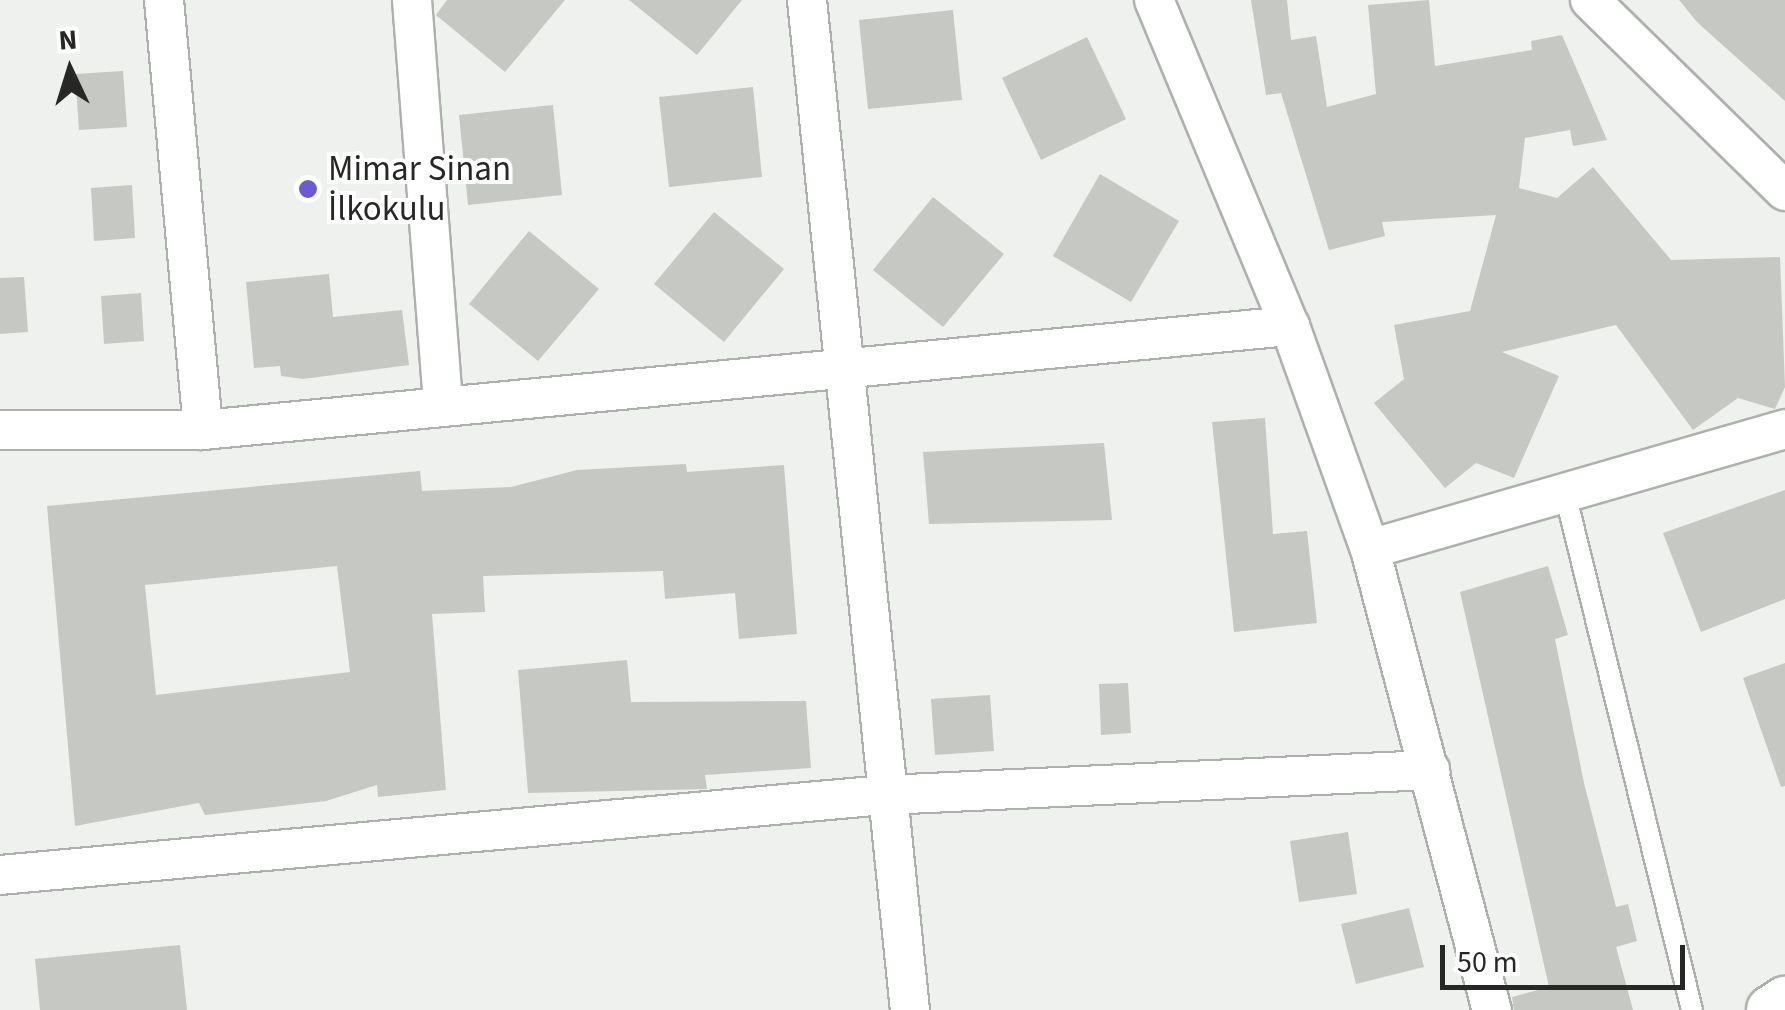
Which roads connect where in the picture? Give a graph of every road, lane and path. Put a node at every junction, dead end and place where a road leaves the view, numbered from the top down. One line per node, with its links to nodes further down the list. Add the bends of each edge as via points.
1 (164, 0): 12 (street)
2 (412, 0): 9 (street)
3 (808, 0): 8 (street)
4 (1154, 0): 7 (street)
5 (1590, 0): 6 (street)
6 (1785, 191)
7 (1290, 326): 8 (street); 14 (street)
8 (845, 374): 9 (street); 16 (street)
9 (443, 403): 12 (street)
10 (1785, 429): 13 (street)
11 (0, 430): 12 (street)
12 (204, 430)
13 (1565, 493): 14 (street); 21 (lane)
14 (1370, 549): 15 (street)
15 (1430, 770): 16 (street); 20 (street)
16 (886, 795): 17 (street); 19 (street)
17 (0, 875)
18 (1785, 1001): 22 (street)
19 (910, 1010)
20 (1492, 1010)
21 (1692, 1010)
22 (1771, 1010)

